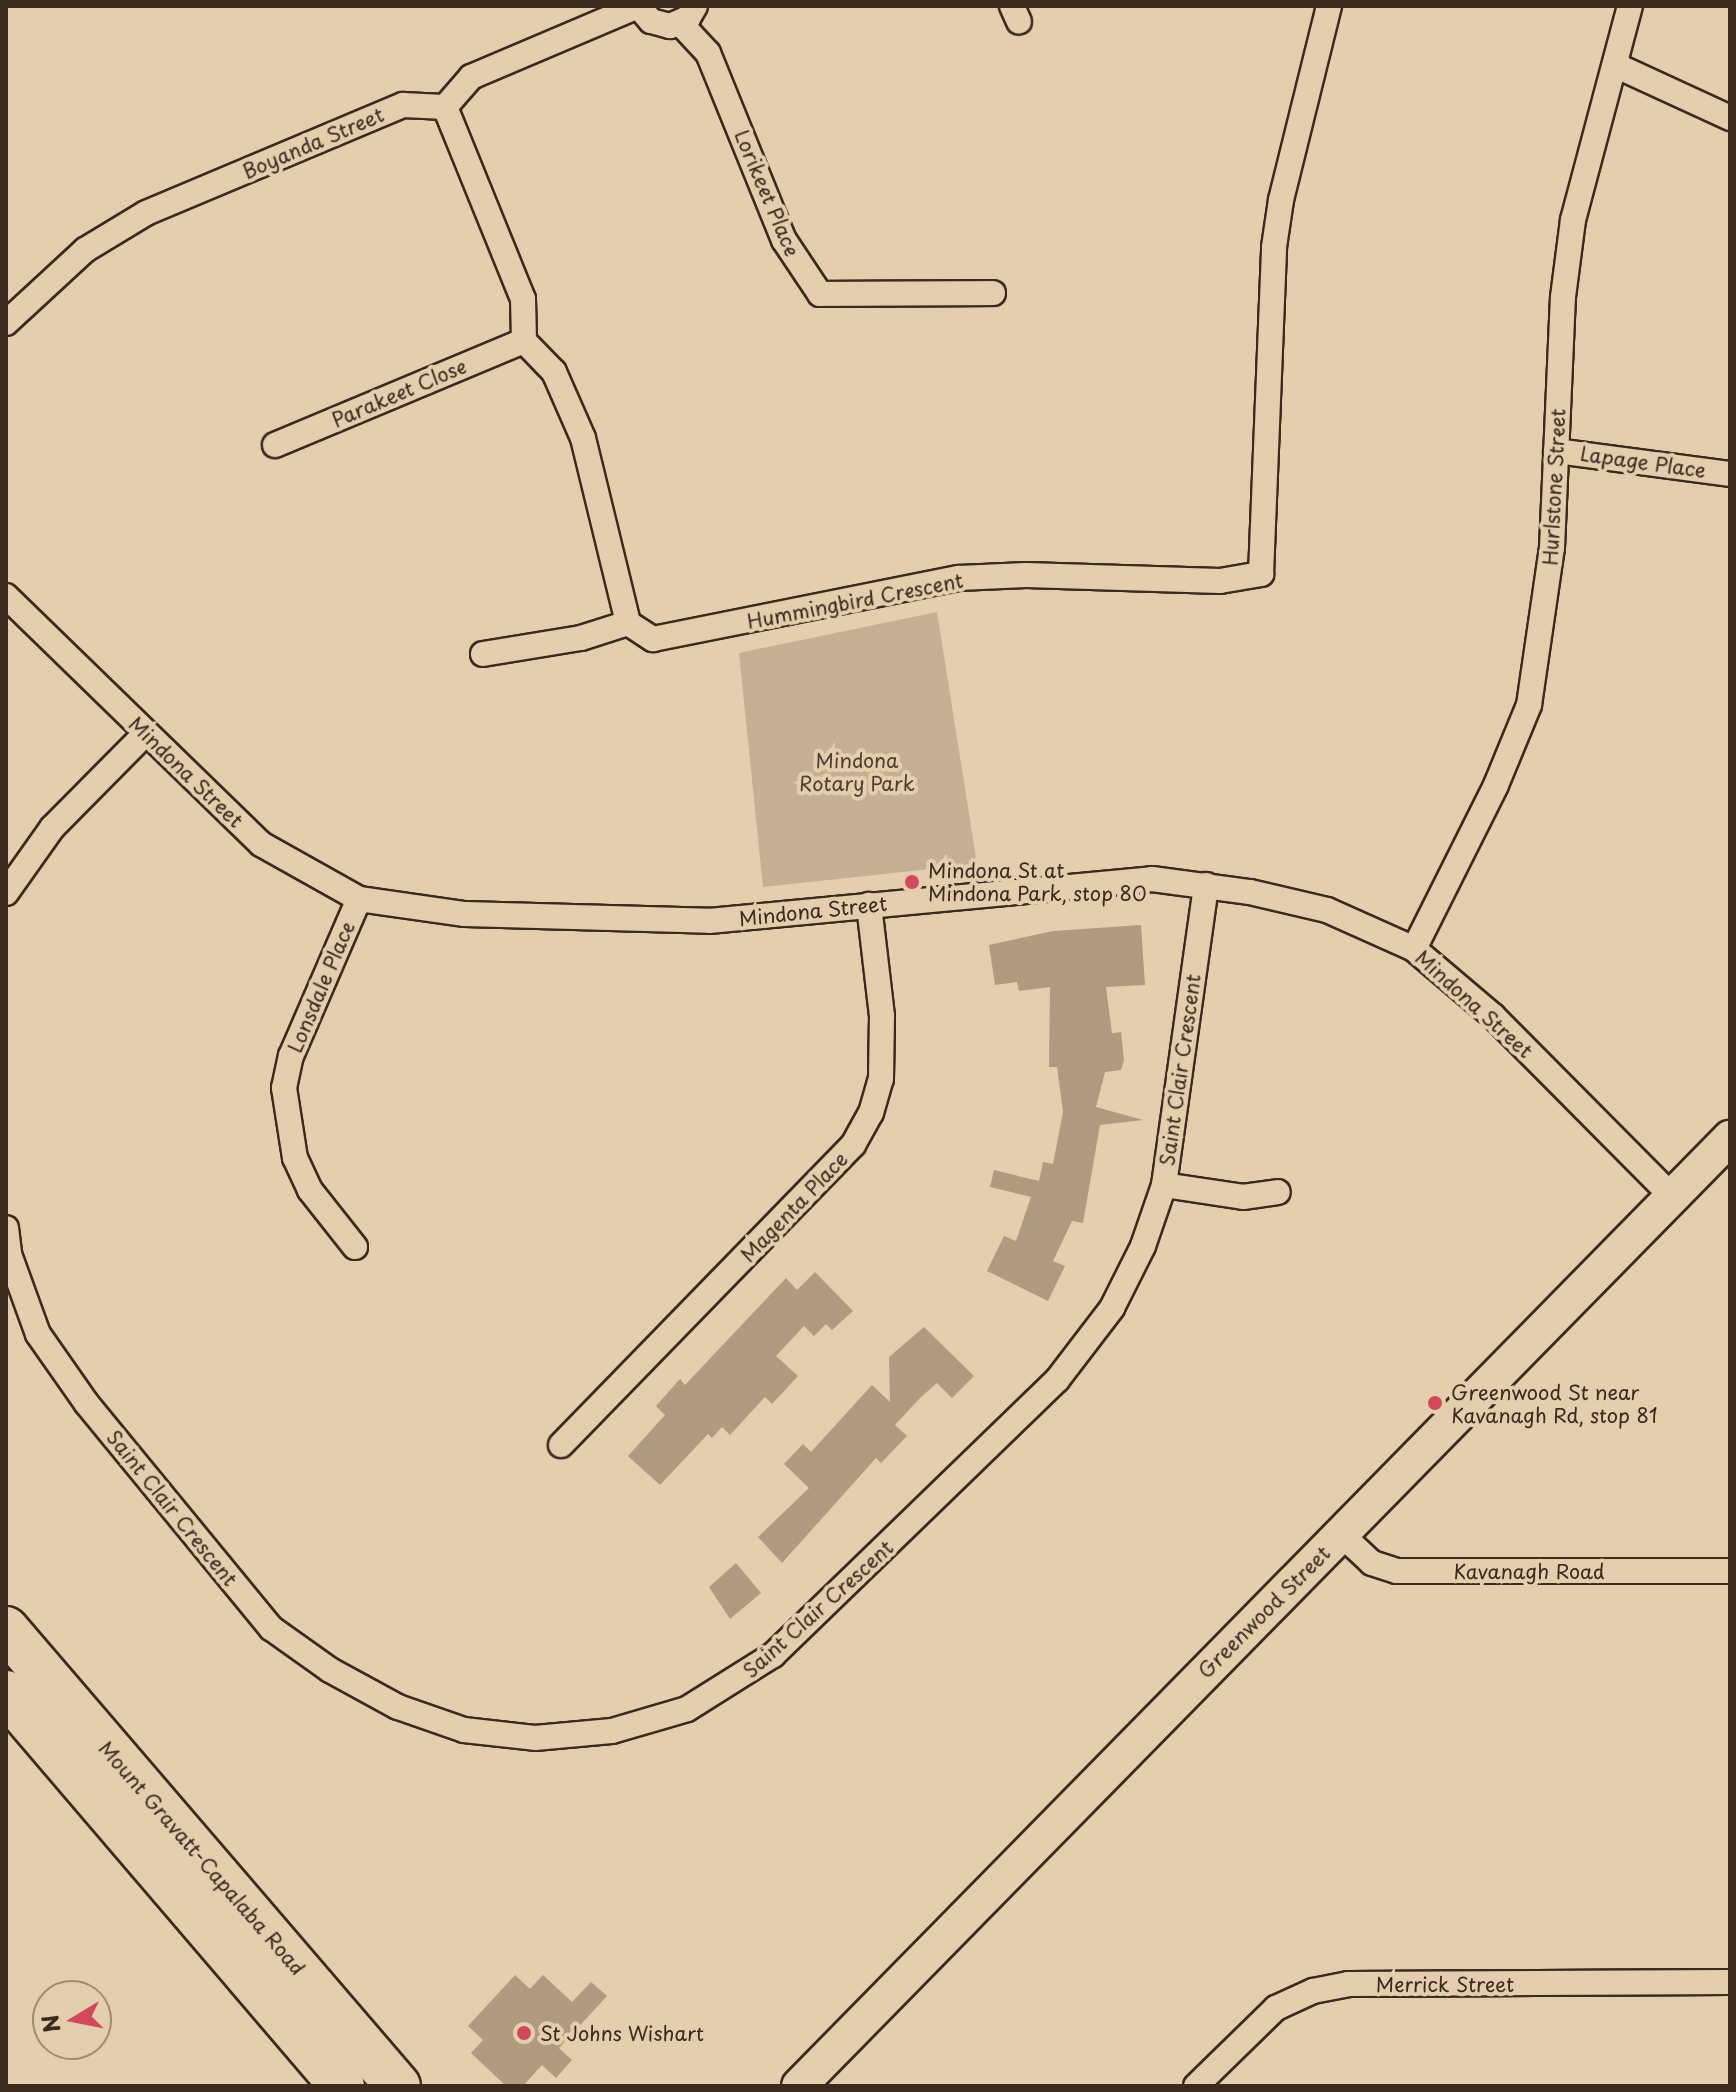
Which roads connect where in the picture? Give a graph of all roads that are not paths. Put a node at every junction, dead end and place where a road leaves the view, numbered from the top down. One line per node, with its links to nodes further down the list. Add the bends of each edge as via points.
1 (638, 6): 4 (street, via 660,26); 6 (street, via 471,77)
2 (1329, 6): 15 (street, Hummingbird Crescent, via 1274,247 1261,574 1220,581 959,578 682,636 653,639)
3 (1630, 6): 5 (street, Hurlstone Street)
4 (688, 15): 8 (street, Lorikeet Place, via 784,240 820,294)
5 (1615, 65): 7 (street); 12 (street, Hurlstone Street, via 1573,220 1563,297)
6 (445, 107): 9 (street, Boyanda Street, via 403,105 146,213 85,250); 10 (street, via 523,299)
7 (1730, 118)
8 (993, 293)
9 (6, 323)
10 (524, 341): 11 (street, Parakeet Close); 15 (street, via 554,372 583,438)
11 (275, 445)
12 (1556, 451): 13 (street, Lapage Place); 22 (street, Hurlstone Street, via 1552,548 1529,705 1496,785)
13 (1730, 474)
14 (6, 596): 17 (street, Mindona Street)
15 (628, 623): 16 (street, via 581,638)
16 (483, 654)
17 (145, 734): 19 (street, via 52,828); 20 (street, Mindona Street, via 261,844)
18 (1206, 885): 21 (street, Mindona Street, via 1152,879); 22 (street, Mindona Street, via 1327,910); 24 (street, Saint Clair Crescent)
19 (6, 893)
20 (359, 899): 21 (street, Mindona Street, via 465,914 709,921); 28 (street, Lonsdale Place, via 291,1056 284,1088 295,1158 310,1190)
21 (869, 905): 29 (street, Magenta Place, via 882,1016 881,1079 871,1113 853,1145)
22 (1414, 949): 26 (street, Mindona Street, via 1493,1016)
23 (1730, 1138): 26 (street, Greenwood Street)
24 (1164, 1185): 25 (street, via 1243,1197); 27 (street, Saint Clair Crescent, via 1143,1246 1112,1308 1057,1380 773,1655 687,1709 612,1731 535,1738 464,1730 398,1707 330,1670 271,1628 87,1404 38,1334 9,1254)
25 (1278, 1192)
26 (1672, 1196): 30 (street, Greenwood Street)
27 (6, 1228)
28 (355, 1247)
29 (561, 1445)
30 (1341, 1534): 31 (street, Kavanagh Road, via 1372,1563 1397,1571); 37 (street, Greenwood Street)
31 (1730, 1571)
32 (6, 1629): 36 (highway, Mount Gravatt-Capalaba Road)
33 (6, 1693): 35 (highway, Mount Gravatt-Capalaba Road)
34 (1730, 1982): 38 (street, Merrick Street, via 1348,1984 1313,1991 1276,2008)
35 (342, 2086)
36 (398, 2086)
37 (799, 2086)
38 (1196, 2086)

